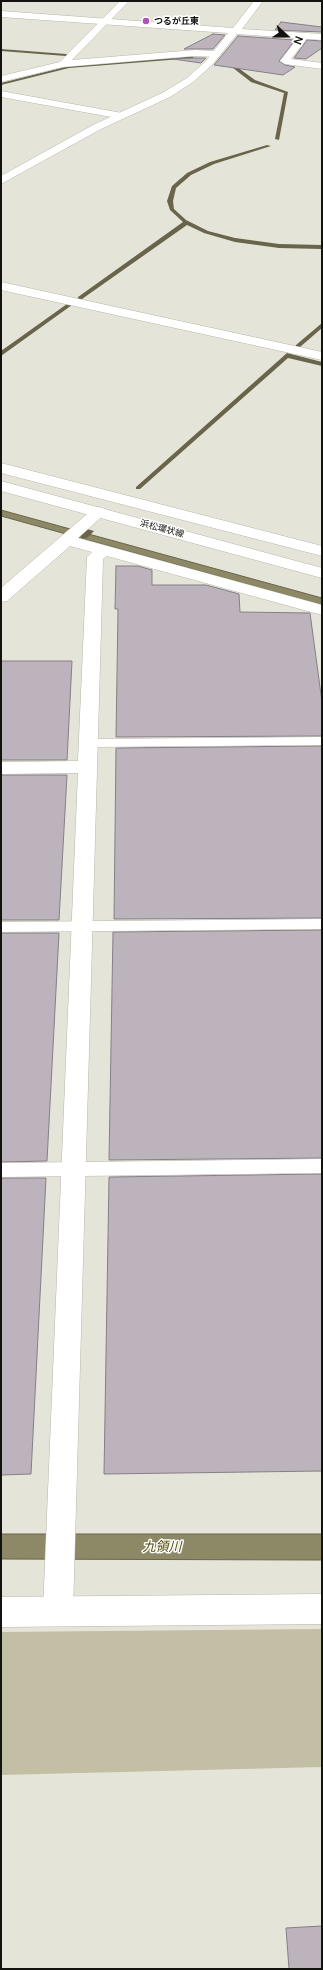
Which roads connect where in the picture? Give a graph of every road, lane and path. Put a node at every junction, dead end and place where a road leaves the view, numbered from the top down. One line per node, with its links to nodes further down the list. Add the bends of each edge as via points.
1 (125, 1): 4 (street)
2 (259, 1): 5 (street)
3 (1, 14): 4 (street)
4 (105, 21): 5 (street); 9 (street)
5 (235, 31): 6 (street); 8 (street)
6 (304, 36): 7 (street); 10 (street, via 285,61)
7 (322, 37)
8 (216, 54): 9 (street, via 195,53); 13 (street, via 200,72 180,87)
9 (63, 64): 11 (street)
10 (322, 66)
11 (1, 79)
12 (1, 94): 13 (street)
13 (122, 116): 14 (street)
14 (1, 181)
15 (1, 286): 16 (street)
16 (322, 356)
17 (1, 468): 22 (street, 浜松環状線)
18 (1, 486): 19 (street, 浜松環状線)
19 (100, 512): 20 (street); 23 (street, 浜松環状線)
20 (68, 539): 21 (street); 24 (street)
21 (104, 550): 25 (street); 27 (street, via 96,558)
22 (322, 551)
23 (322, 573)
24 (1, 598)
25 (322, 610)
26 (322, 741): 27 (lane)
27 (89, 743): 28 (street)
28 (88, 767): 29 (street); 31 (street)
29 (1, 768)
30 (322, 924): 31 (lane)
31 (82, 926): 32 (lane); 34 (street)
32 (1, 927)
33 (322, 1166): 34 (lane)
34 (74, 1169): 35 (lane); 36 (street)
35 (1, 1170)
36 (58, 1598): 37 (street); 38 (street)
37 (322, 1609)
38 (1, 1612)

